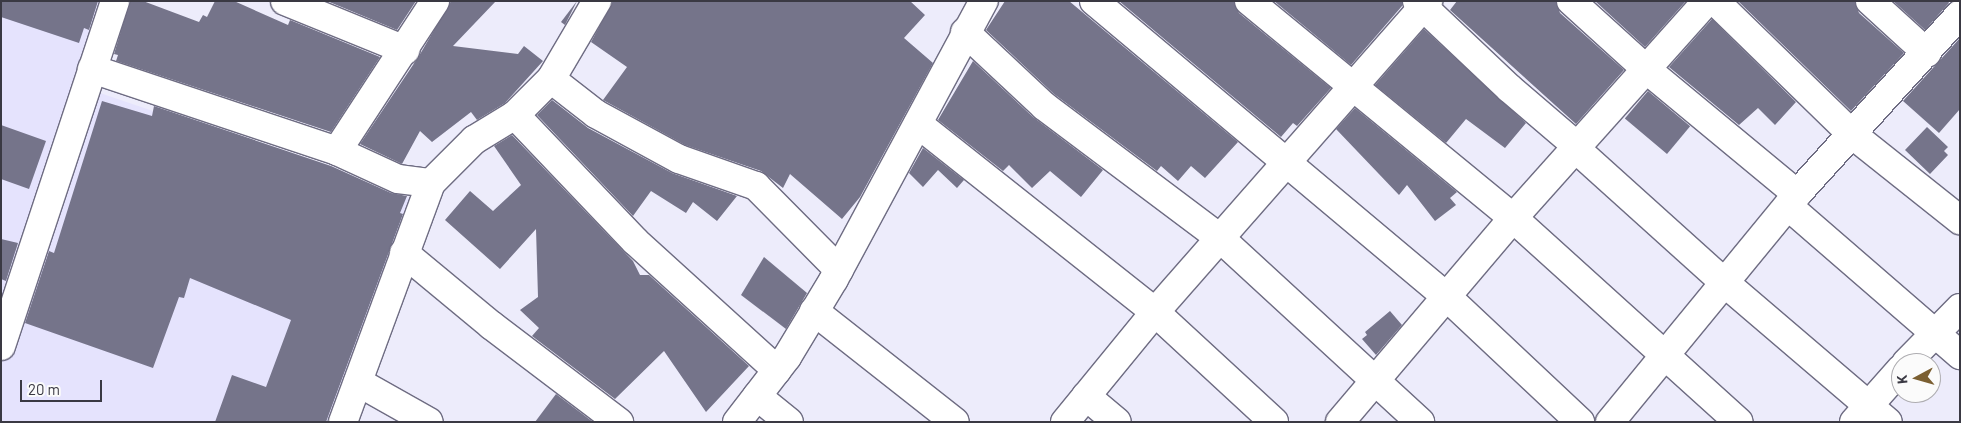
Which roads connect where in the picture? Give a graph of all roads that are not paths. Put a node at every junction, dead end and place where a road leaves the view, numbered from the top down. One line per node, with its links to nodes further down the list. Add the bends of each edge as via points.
1 (115, 1): 17 (street)
2 (285, 1): 15 (street)
3 (435, 1): 15 (street)
4 (597, 1): 19 (street)
5 (984, 1): 14 (street)
6 (1094, 1): 26 (street)
7 (1249, 1): 20 (street)
8 (1571, 1): 18 (street)
9 (1707, 1): 18 (street)
10 (1715, 1): 23 (street)
11 (1870, 1): 16 (street)
12 (1423, 3): 20 (street); 24 (street, via 1509,88)
13 (1960, 14): 16 (street)
14 (965, 32): 22 (street); 31 (street, via 1044,106)
15 (405, 50): 25 (street)
16 (1927, 53): 23 (street)
17 (92, 69): 25 (street); 40 (street)
18 (1646, 69): 24 (street); 28 (street)
19 (551, 79): 21 (street); 33 (street, via 596,114 679,159 756,186)
20 (1351, 87): 26 (street); 29 (street)
21 (515, 115): 27 (street, via 474,140); 44 (street, via 635,240)
22 (918, 124): 33 (street); 38 (street)
23 (1853, 135): 28 (street); 30 (street)
24 (1577, 147): 29 (street); 34 (street)
25 (337, 152): 27 (street, via 398,179)
26 (1287, 162): 31 (street); 35 (street)
27 (431, 183): 32 (street)
28 (1793, 200): 34 (street); 39 (street)
29 (1513, 218): 35 (street); 42 (street)
30 (1960, 220)
31 (1220, 238): 38 (street); 45 (street)
32 (404, 253): 46 (street); 53 (street, via 491,326)
33 (839, 270): 37 (street)
34 (1725, 283): 42 (street); 50 (street)
35 (1446, 296): 45 (street); 62 (street)
36 (1960, 308): 39 (street)
37 (814, 311): 44 (street); 56 (street)
38 (1155, 312): 49 (street); 59 (street)
39 (1935, 331): 41 (street); 43 (street)
40 (1, 346)
41 (1915, 353)
42 (1665, 355): 63 (street); 64 (street)
43 (1960, 355)
44 (777, 370): 48 (street)
45 (1375, 381): 60 (street); 61 (street)
46 (358, 382): 51 (street); 52 (street)
47 (1891, 385): 50 (street)
48 (758, 396): 54 (street); 55 (street)
49 (1086, 396): 57 (street); 58 (street)
50 (1871, 416)
51 (343, 422)
52 (429, 422)
53 (619, 422)
54 (737, 422)
55 (790, 422)
56 (955, 422)
57 (1065, 422)
58 (1117, 422)
59 (1274, 422)
60 (1340, 422)
61 (1420, 422)
62 (1580, 422)
63 (1610, 422)
64 (1738, 422)

